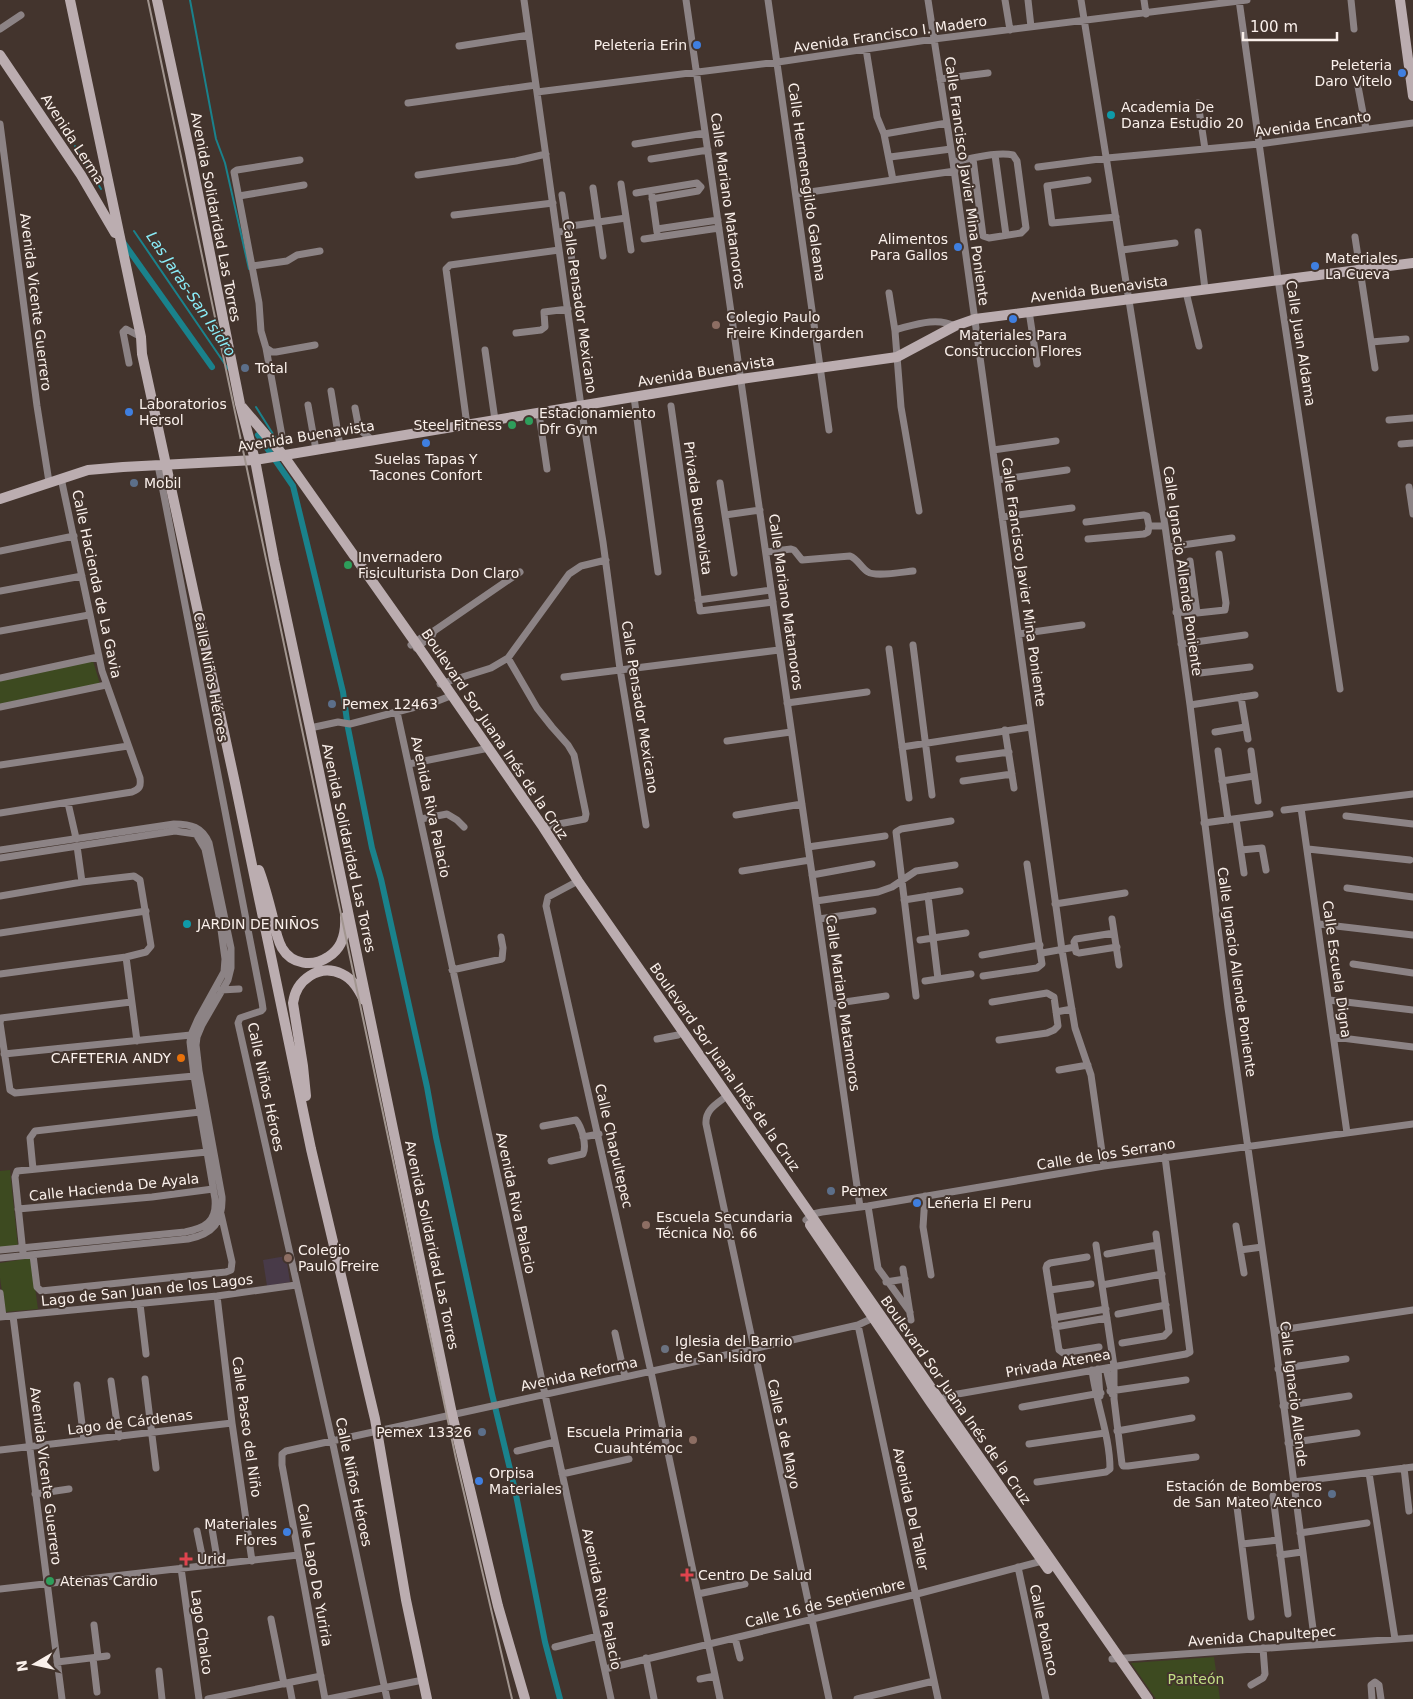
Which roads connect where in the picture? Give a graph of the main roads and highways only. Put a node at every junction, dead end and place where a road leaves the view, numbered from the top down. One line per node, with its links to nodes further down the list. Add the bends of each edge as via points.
1 (70, 0): 6 (main road)
2 (158, 0): 8 (main road, Avenida Solidaridad Las Torres)
3 (1400, 0): 5 (main road)
4 (0, 55): 6 (main road, Avenida Lerma, via 81,175)
5 (1413, 96)
6 (119, 241): 11 (main road)
7 (1413, 263): 9 (main road, Avenida Buenavista, via 975,319 896,357 741,379)
8 (240, 404): 9 (main road, Boulevard Sor Juana Inés de la Cruz); 10 (main road, Avenida Solidaridad Las Torres)
9 (277, 455): 10 (main road, Avenida Buenavista); 13 (main road, Boulevard Sor Juana Inés de la Cruz)
10 (255, 460): 11 (main road, Avenida Buenavista); 14 (main road, Avenida Solidaridad Las Torres)
11 (162, 464): 12 (main road, Avenida Buenavista, via 88,470); 15 (main road)
12 (0, 499)
13 (450, 697): 16 (main road, Boulevard Sor Juana Inés de la Cruz); 16 (main road, Boulevard Sor Juana Inés de la Cruz, via 543,827)
14 (334, 843): 15 (main road, via 344,935 333,953 311,964 295,959 282,948 265,886); 17 (main road, Avenida Solidaridad Las Torres)
15 (249, 846): 19 (main road)
16 (575, 882): 18 (main road, Boulevard Sor Juana Inés de la Cruz); 18 (main road, Boulevard Sor Juana Inés de la Cruz, via 678,1035)
17 (369, 1010): 19 (main road, via 356,986 340,973 314,974 296,990 293,1003); 22 (main road, Avenida Solidaridad Las Torres, via 452,1414 498,1606)
18 (725, 1097): 20 (main road, Boulevard Sor Juana Inés de la Cruz)
19 (311, 1149): 21 (main road, via 377,1432)
20 (1116, 1659): 23 (main road, Boulevard Sor Juana Inés de la Cruz); 24 (main road, Boulevard Sor Juana Inés de la Cruz)
21 (427, 1699)
22 (525, 1699)
23 (1140, 1699)
24 (1148, 1699)

